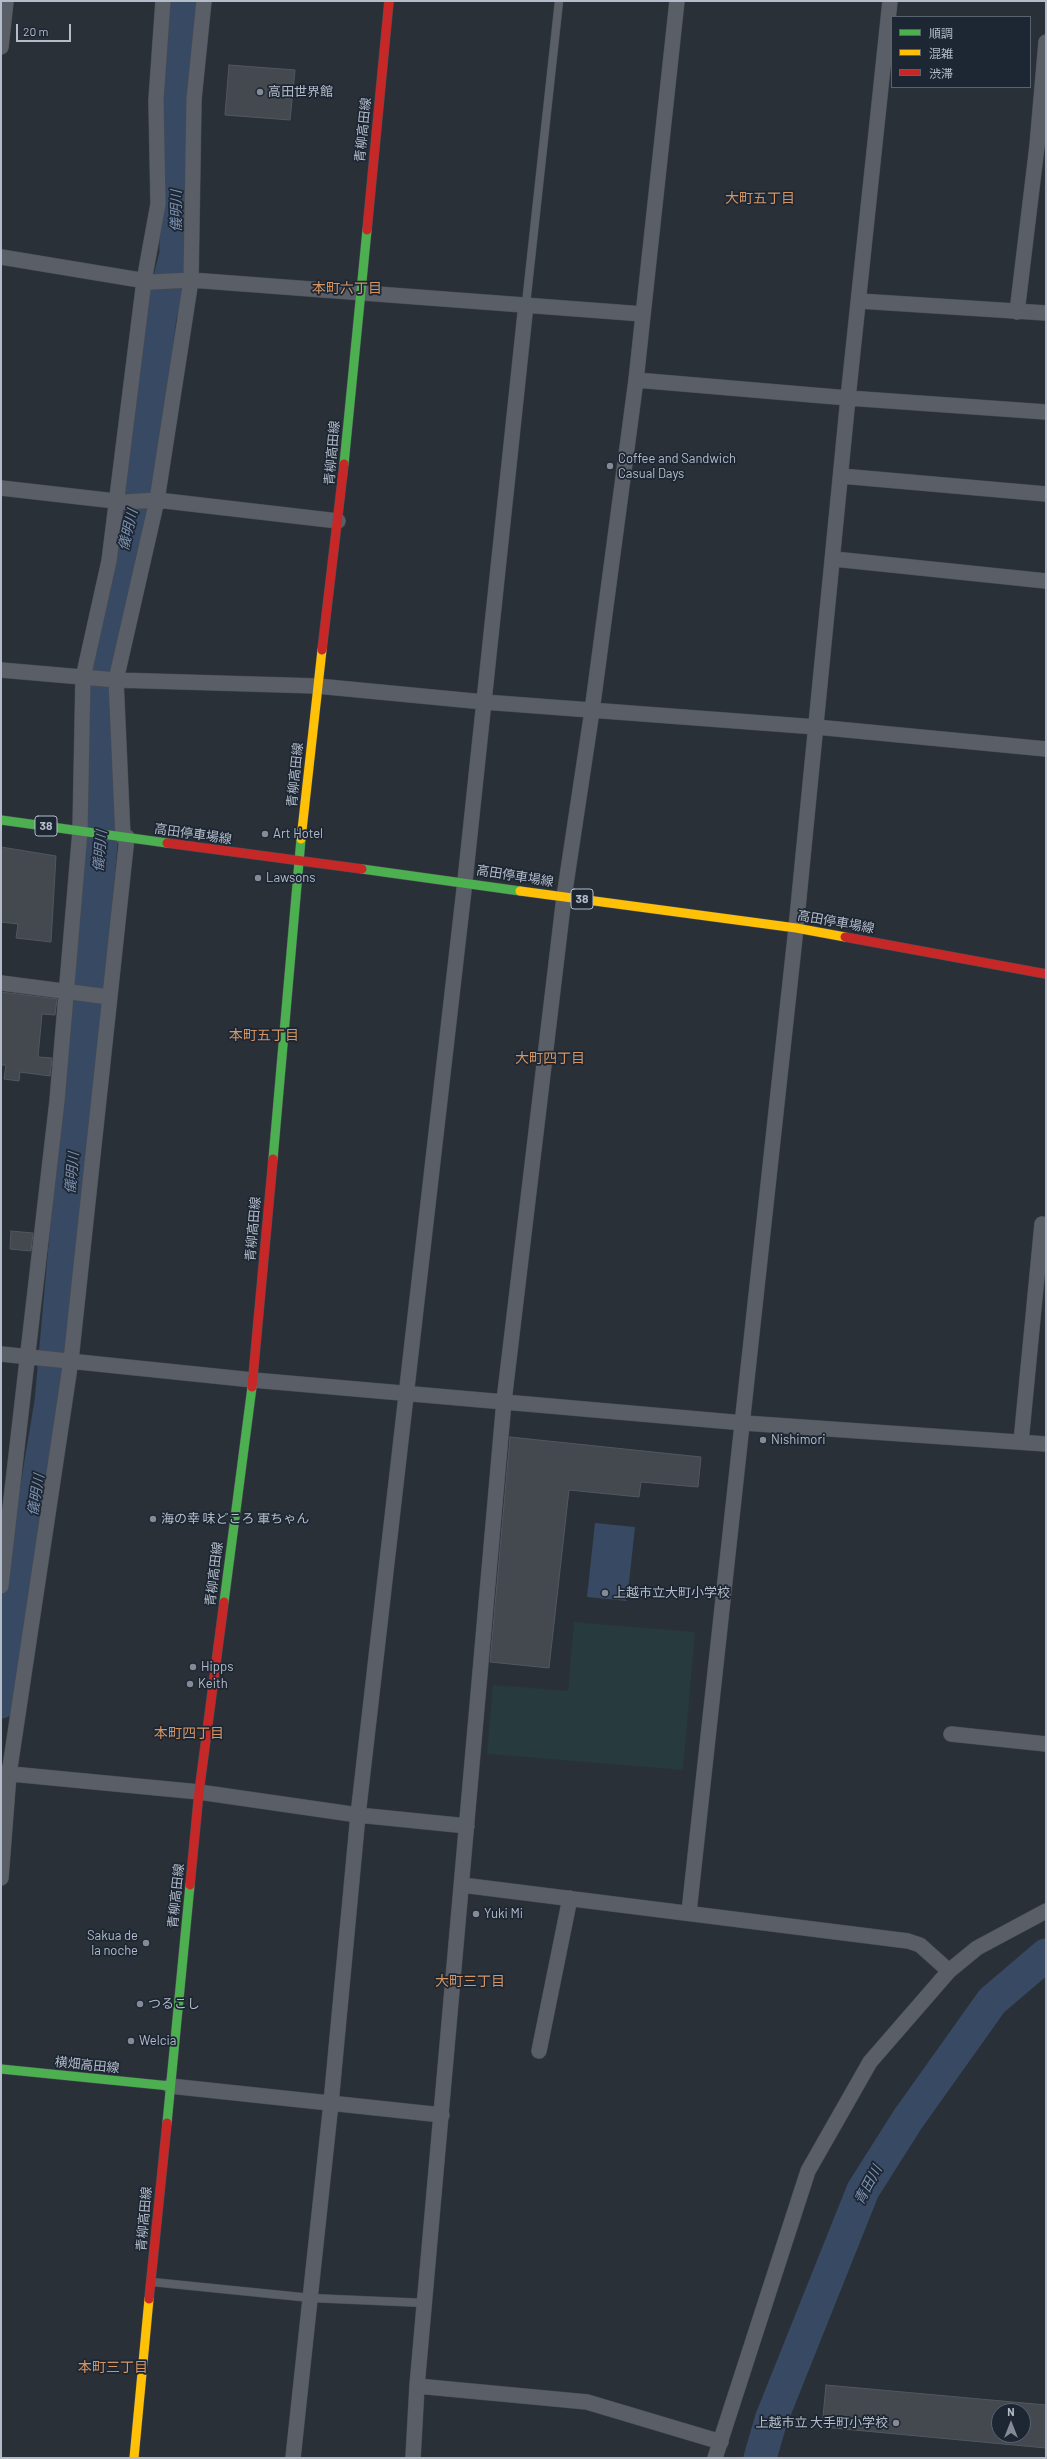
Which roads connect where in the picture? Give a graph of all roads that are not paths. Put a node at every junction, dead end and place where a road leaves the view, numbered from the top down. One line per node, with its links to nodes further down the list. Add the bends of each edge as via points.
1 (6, 1): 9 (street)
2 (163, 1): 12 (street, via 156,100 158,204)
3 (204, 1): 11 (street, via 194,99)
4 (389, 1): 13 (main road, 青柳高田線)
5 (559, 1): 15 (lane)
6 (677, 1): 18 (street)
7 (890, 1): 14 (street)
8 (1046, 42): 16 (street, via 1037,146)
9 (1, 47)
10 (1, 257): 12 (street)
11 (187, 279): 12 (street); 13 (street); 25 (street)
12 (148, 282): 26 (street)
13 (360, 293): 15 (street); 27 (main road, 青柳高田線)
14 (858, 301): 16 (street); 20 (street)
15 (526, 304): 18 (street); 34 (street)
16 (1017, 312): 17 (street)
17 (1046, 313)
18 (643, 314): 19 (street)
19 (636, 380): 20 (street); 35 (street)
20 (848, 398): 21 (street); 22 (street)
21 (1046, 412)
22 (841, 476): 24 (street); 28 (street)
23 (1, 488): 26 (street)
24 (1046, 494)
25 (156, 500): 26 (street); 27 (street); 32 (street)
26 (121, 501): 31 (street)
27 (338, 521): 33 (main road, 青柳高田線)
28 (834, 559): 29 (street); 36 (street)
29 (1046, 581)
30 (1, 670): 31 (street)
31 (83, 678): 32 (street); 39 (street)
32 (116, 680): 33 (street); 40 (street)
33 (317, 686): 34 (street); 41 (main road, 青柳高田線)
34 (484, 702): 35 (street); 42 (street)
35 (592, 711): 36 (street); 43 (street)
36 (816, 727): 37 (street); 44 (street)
37 (1046, 749)
38 (1, 820): 39 (main road, 高田停車場線 / 38)
39 (86, 832): 40 (main road, 高田停車場線 / 38); 47 (street)
40 (122, 837): 41 (main road, 高田停車場線 / 38); 48 (street)
41 (299, 861): 42 (main road, 高田停車場線 / 38); 53 (main road, 青柳高田線)
42 (465, 881): 43 (main road, 高田停車場線 / 38); 54 (street)
43 (564, 897): 44 (main road, 高田停車場線 / 38); 55 (street)
44 (796, 928): 45 (main road, 高田停車場線 / 38); 56 (street)
45 (1046, 974)
46 (1, 984): 47 (street)
47 (67, 992): 48 (street); 51 (street)
48 (104, 996): 52 (street)
49 (1046, 1225): 57 (street, via 1042,1224)
50 (1, 1354): 51 (street)
51 (34, 1357): 52 (street); 59 (street)
52 (71, 1360): 53 (street); 62 (street)
53 (253, 1380): 54 (street); 63 (main road, 青柳高田線)
54 (407, 1392): 55 (street); 64 (street)
55 (504, 1401): 56 (street); 65 (street)
56 (744, 1423): 57 (street); 70 (street)
57 (1021, 1442): 58 (street)
58 (1046, 1444)
59 (1, 1586)
60 (951, 1734): 61 (street)
61 (1046, 1744)
62 (5, 1774): 63 (street); 66 (street)
63 (199, 1792): 64 (street); 74 (main road, 青柳高田線)
64 (358, 1814): 65 (street); 75 (street)
65 (467, 1826): 67 (street)
66 (1, 1878)
67 (462, 1885): 68 (street); 76 (street)
68 (570, 1898): 70 (street); 72 (street)
69 (1046, 1911): 71 (street, via 977,1948)
70 (689, 1912): 71 (street, via 908,1940 920,1945)
71 (949, 1971): 81 (street, via 870,2062 808,2171)
72 (539, 2051)
73 (1, 2069): 74 (main road, 横畑高田線)
74 (170, 2086): 75 (street); 77 (main road, 青柳高田線)
75 (331, 2103): 76 (street); 78 (street)
76 (442, 2115): 79 (street)
77 (152, 2282): 78 (lane); 82 (main road, 青柳高田線)
78 (311, 2298): 79 (lane); 83 (street)
79 (425, 2303): 80 (street)
80 (417, 2386): 81 (street, via 587,2402); 84 (street)
81 (721, 2442): 85 (street)
82 (134, 2458)
83 (293, 2458)
84 (413, 2458)
85 (715, 2458)

